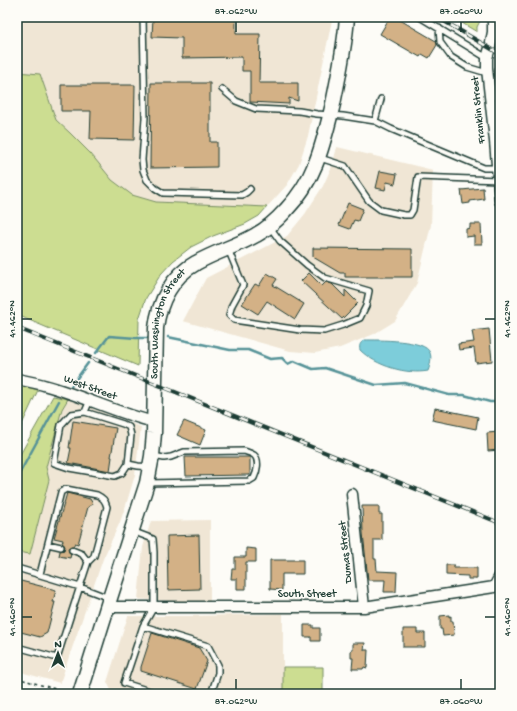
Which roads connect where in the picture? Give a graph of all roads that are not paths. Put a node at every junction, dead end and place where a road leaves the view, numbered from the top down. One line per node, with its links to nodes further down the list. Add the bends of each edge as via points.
1 (143, 17): 15 (lane, via 145,118 142,160 148,180 163,193 242,195)
2 (347, 17): 10 (main road, South Washington Street, via 340,73)
3 (420, 17): 5 (lane)
4 (493, 17): 6 (street, Franklin Street, via 493,32)
5 (439, 28): 6 (lane); 7 (lane, via 440,42 451,57 467,67)
6 (487, 58): 7 (street, Franklin Street)
7 (487, 73): 13 (street, Franklin Street)
8 (222, 89): 10 (lane, via 236,101 256,109)
9 (381, 99): 11 (lane)
10 (330, 115): 11 (lane); 12 (main road, South Washington Street)
11 (375, 121): 13 (lane, via 484,168)
12 (318, 158): 14 (lane, via 344,166 369,201 381,210 404,215 410,215 413,210 418,177); 17 (main road, South Washington Street, via 303,189 287,210)
13 (497, 168): 14 (street, Franklin Street)
14 (498, 180): 16 (street, Franklin Street)
15 (250, 189)
16 (500, 201)
17 (269, 226): 18 (main road, South Washington Street); 18 (lane, via 280,241 325,278 369,291 360,318 324,330 300,330 234,320 229,315 244,285)
18 (228, 248): 22 (main road, South Washington Street, via 187,269 174,282 162,303 156,328)
19 (17, 379): 20 (street, West Street)
20 (90, 400): 21 (lane); 22 (street, West Street)
21 (85, 412): 24 (lane, via 128,427 131,435); 24 (lane, via 71,414 60,424 54,463 115,476 122,473)
22 (154, 422): 23 (main road, South Washington Street)
23 (151, 462): 24 (lane, via 138,466); 25 (main road, South Washington Street); 25 (lane, via 184,452 244,451 257,458 257,473 248,481)
24 (128, 464)
25 (147, 483): 27 (main road, South Washington Street)
26 (352, 494): 38 (street, Dumas Street)
27 (132, 530): 36 (main road, South Washington Street); 37 (lane, via 153,539)
28 (48, 544): 29 (lane); 31 (lane, via 61,492 66,489 97,495 105,501 107,507 94,556); 33 (lane)
29 (61, 548)
30 (72, 550): 31 (lane, via 82,554)
31 (88, 562): 35 (lane)
32 (17, 568): 33 (lane)
33 (40, 574): 35 (lane)
34 (500, 576): 38 (street, South Street, via 494,587)
35 (80, 587): 36 (lane); 40 (lane, via 57,658)
36 (108, 602): 37 (street, South Street); 41 (main road, South Washington Street)
37 (154, 607): 38 (street, South Street); 39 (lane)
38 (364, 607)
39 (143, 626): 42 (lane, via 124,683); 43 (lane, via 208,646 218,665)
40 (17, 647)
41 (80, 694)
42 (159, 694)
43 (211, 694)

